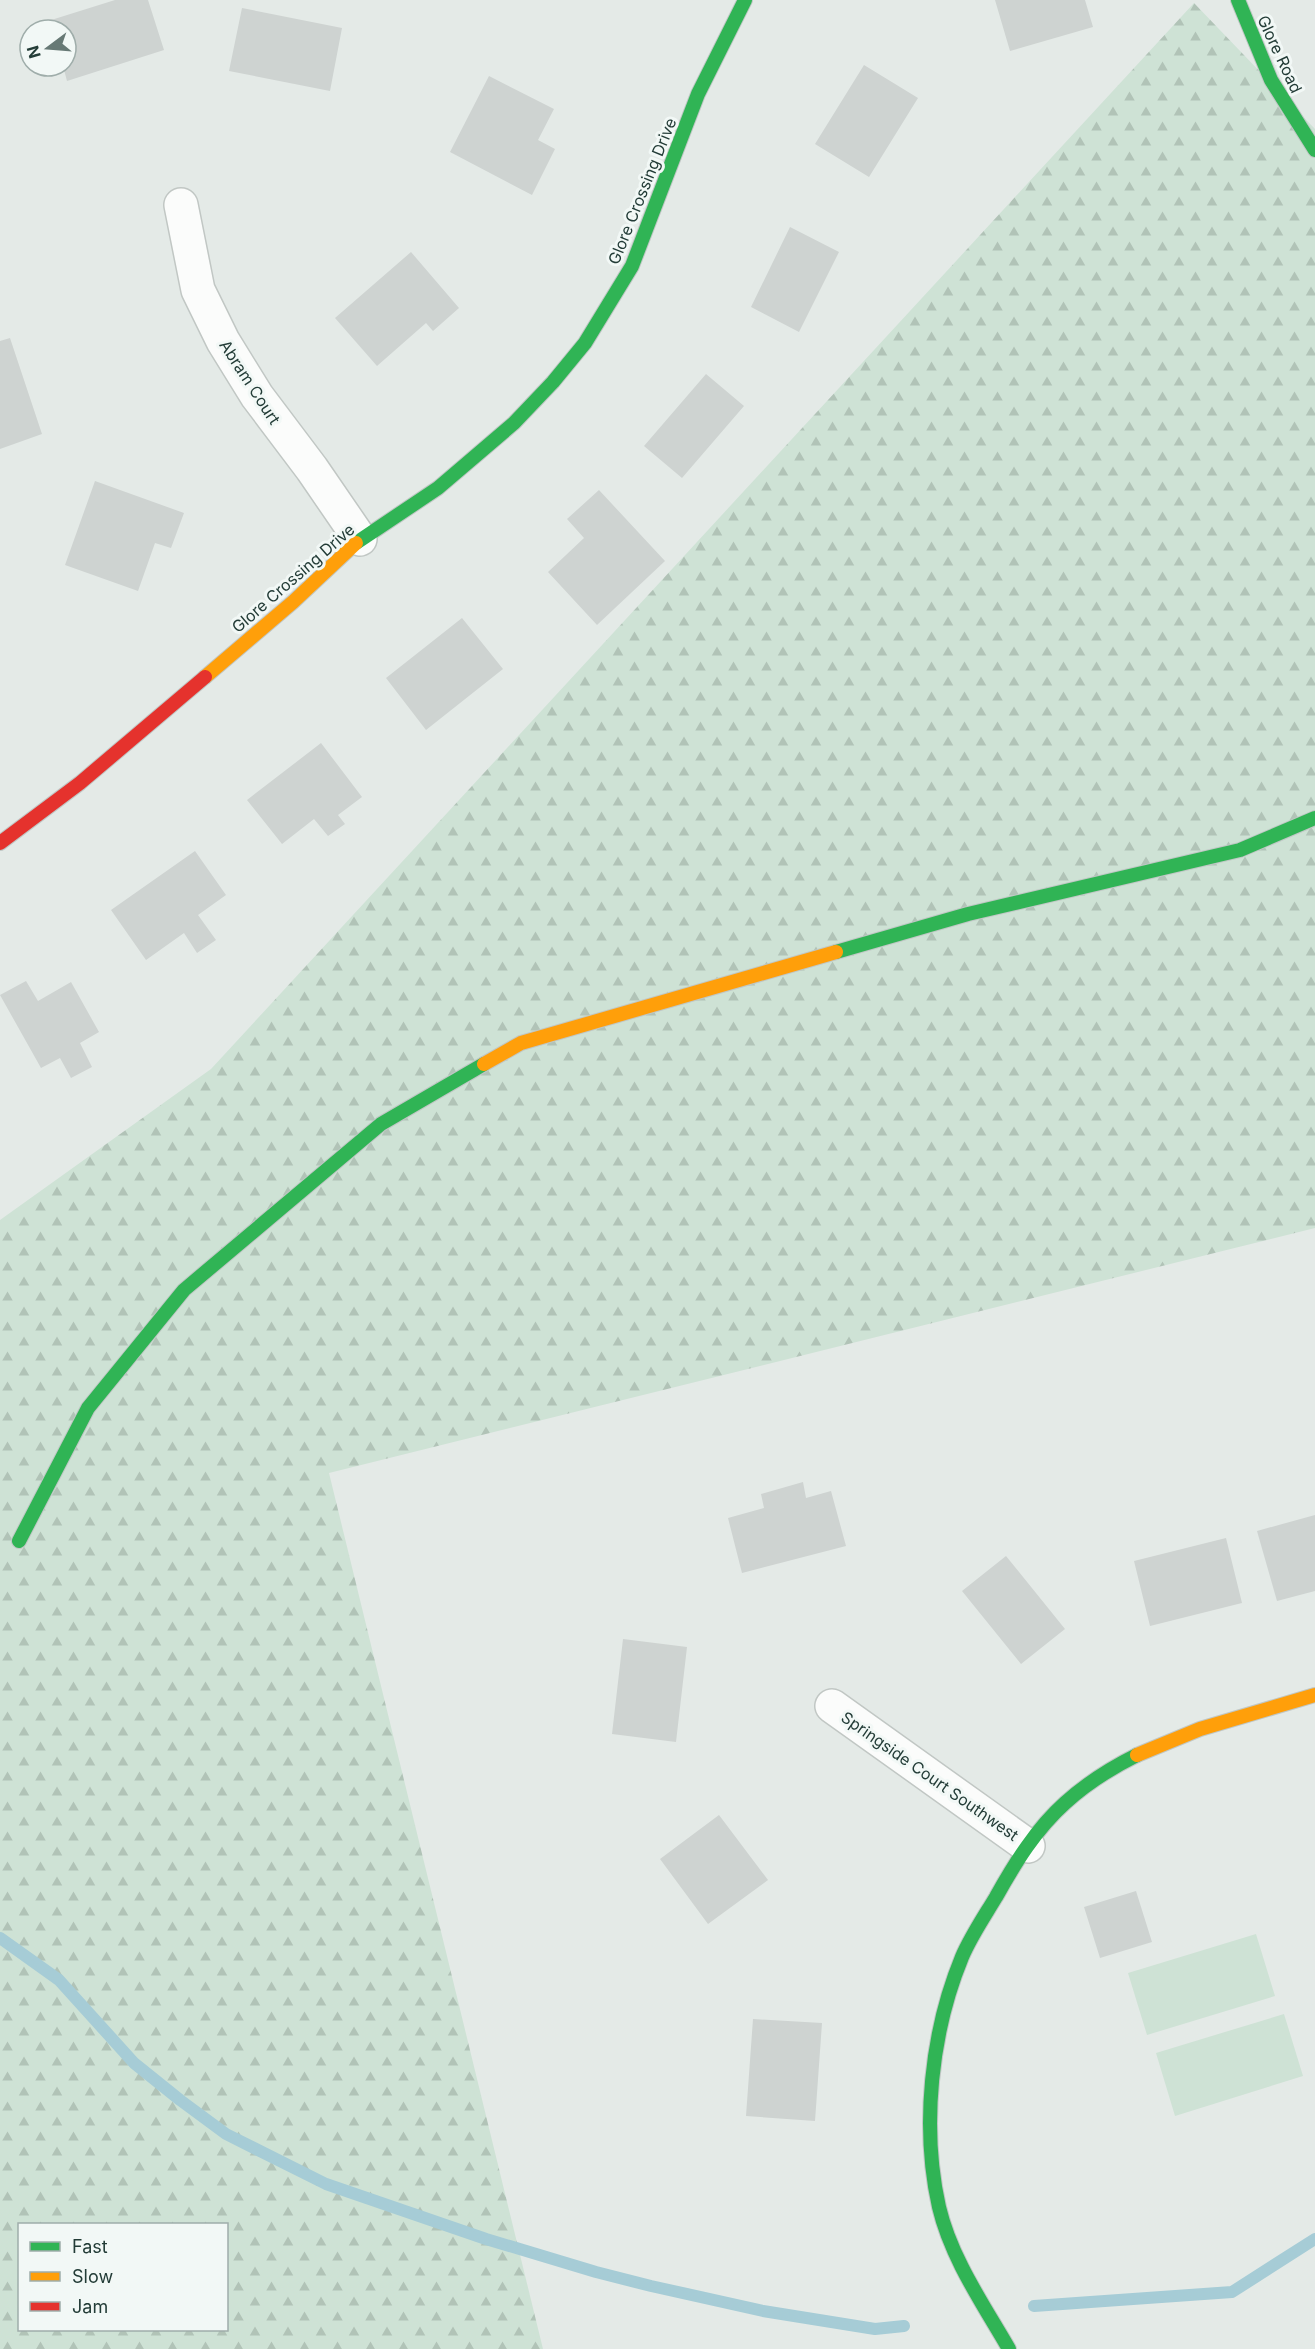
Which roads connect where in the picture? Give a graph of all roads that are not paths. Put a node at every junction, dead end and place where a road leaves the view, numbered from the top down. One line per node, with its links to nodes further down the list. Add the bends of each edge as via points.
1 (744, 0): 5 (street, Glore Crossing Drive, via 698,94 632,266 585,343 514,423 438,488)
2 (1238, 0): 3 (street, Glore Road, via 1271,80)
3 (1315, 150)
4 (181, 205): 5 (street, Abram Court, via 198,290 223,341 257,396)
5 (360, 540): 7 (street, Glore Crossing Drive, via 80,783)
6 (1315, 818): 8 (street, via 1240,850 968,914 521,1042 381,1124 184,1290 88,1408)
7 (0, 843)
8 (20, 1541)
9 (1315, 1695): 11 (street, via 1197,1730 1136,1755 1091,1782 1058,1809)
10 (832, 1706): 11 (street, Springside Court Southwest)
11 (1028, 1846): 12 (street, via 962,1957 941,2023 933,2083 932,2170 940,2210 956,2253)
12 (1009, 2349)

